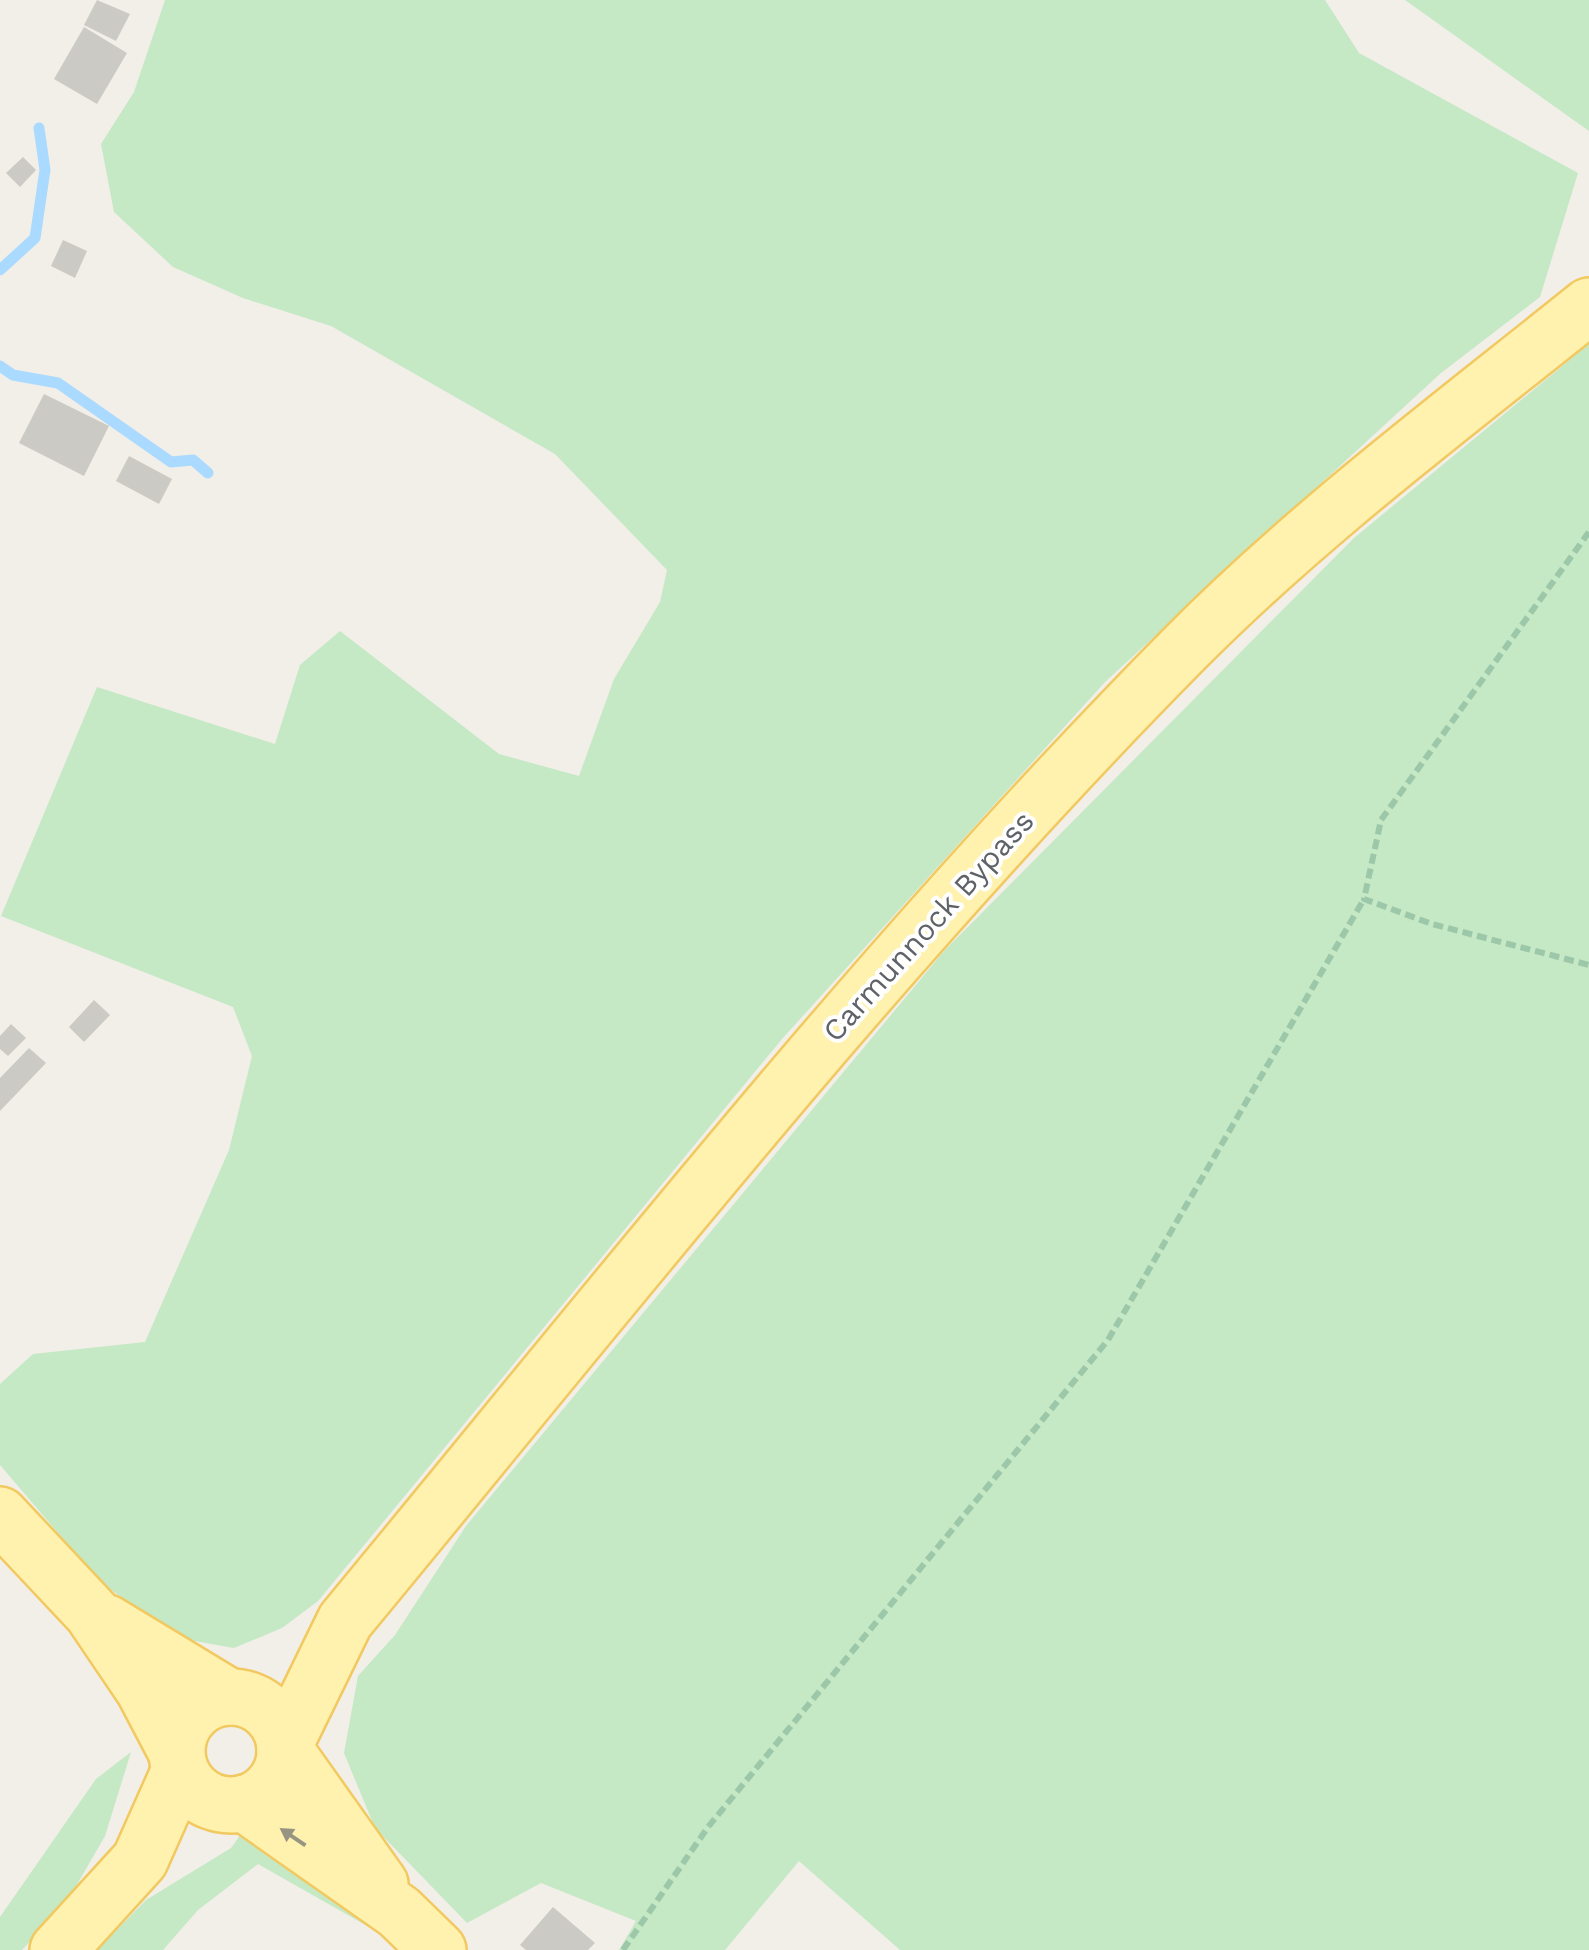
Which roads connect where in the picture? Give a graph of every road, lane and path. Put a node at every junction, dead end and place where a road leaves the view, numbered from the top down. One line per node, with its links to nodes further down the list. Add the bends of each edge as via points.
1 (1589, 306): 7 (main road, Carmunnock Bypass, via 1381,472 1188,645 889,964)
2 (1589, 532): 3 (path, via 1381,820)
3 (1364, 899): 4 (path, via 1432,924); 16 (path, via 1108,1340 708,1827)
4 (1589, 964)
5 (0, 1515): 6 (main road)
6 (92, 1613): 8 (main road); 10 (main road, via 144,1690)
7 (345, 1621): 8 (main road, Carmunnock Bypass); 9 (main road, Carmunnock Bypass)
8 (233, 1697): 9 (main road, via 270,1713); 10 (main road, via 202,1704 188,1717)
9 (285, 1747): 11 (main road, via 279,1777 268,1791); 13 (main road)
10 (178, 1761): 11 (main road, via 203,1798); 12 (main road)
11 (241, 1804): 12 (main road); 13 (main road, one-way to 11)
12 (140, 1860): 14 (main road)
13 (399, 1912): 15 (main road)
14 (58, 1950)
15 (438, 1950)
16 (623, 1950)

